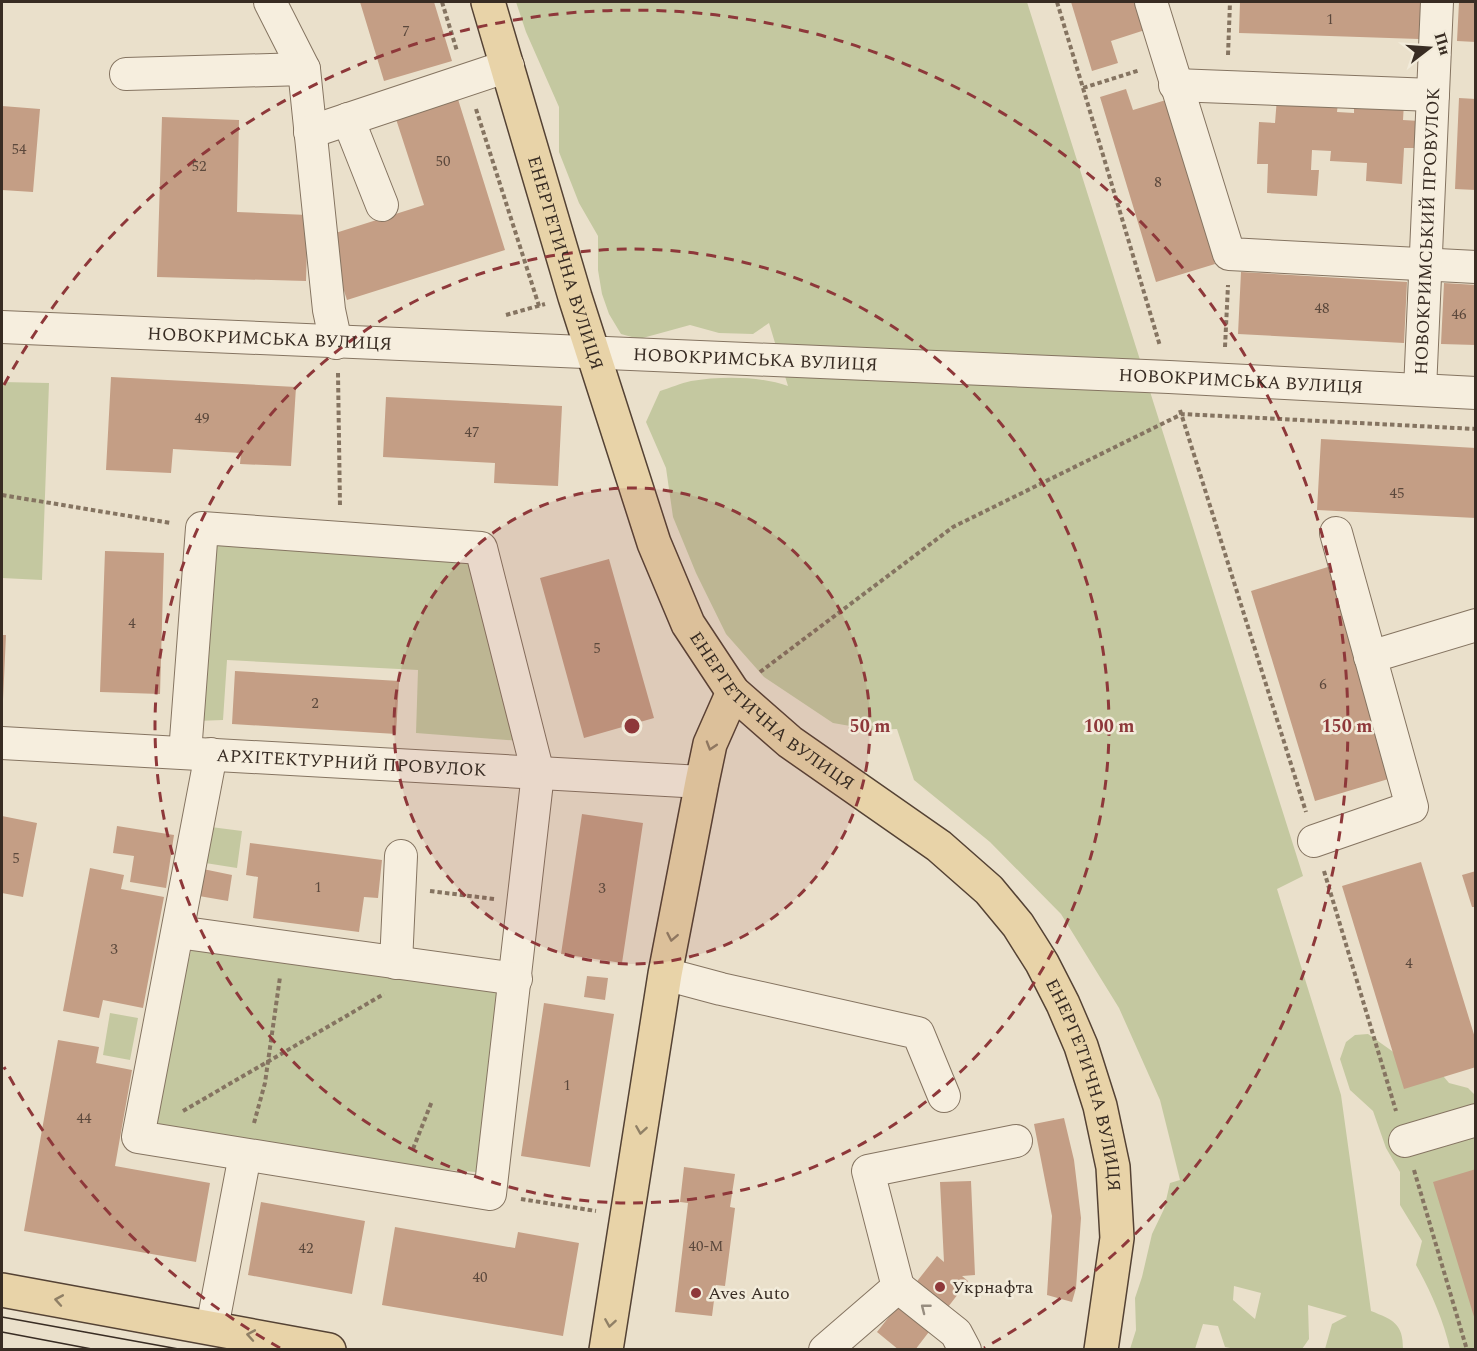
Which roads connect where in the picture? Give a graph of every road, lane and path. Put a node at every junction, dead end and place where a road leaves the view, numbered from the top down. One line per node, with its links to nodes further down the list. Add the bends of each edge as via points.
1 (270, 2): 8 (street)
2 (442, 2): 10 (path)
3 (488, 2): 7 (main road, ЕНЕРГЕТИЧНА ВУЛИЦЯ)
4 (1057, 2): 12 (path)
5 (1150, 2): 11 (street)
6 (1437, 2): 13 (street, НОВОКРИМСЬКИЙ ПРОВУЛОК)
7 (508, 66): 10 (street); 24 (main road, ЕНЕРГЕТИЧНА ВУЛИЦЯ)
8 (304, 69): 9 (street); 15 (street)
9 (126, 74)
10 (467, 80): 14 (street); 20 (path)
11 (1175, 85): 12 (path, via 1144,69); 13 (street); 17 (street)
12 (1083, 88): 25 (path)
13 (1433, 95): 18 (street, НОВОКРИМСЬКИЙ ПРОВУЛОК)
14 (348, 119): 15 (street); 16 (street)
15 (310, 132): 22 (street)
16 (382, 205)
17 (1229, 254): 18 (street); 23 (path)
18 (1426, 264): 19 (street); 26 (street, НОВОКРИМСЬКИЙ ПРОВУЛОК)
19 (1476, 267)
20 (539, 306)
21 (2, 327): 22 (street, НОВОКРИМСЬКА ВУЛИЦЯ)
22 (336, 343): 24 (street, НОВОКРИМСЬКА ВУЛИЦЯ); 33 (path)
23 (1225, 347)
24 (593, 354): 25 (street, НОВОКРИМСЬКА ВУЛИЦЯ); 36 (main road, ЕНЕРГЕТИЧНА ВУЛИЦЯ, via 670,584 688,624)
25 (1169, 377): 26 (street, НОВОКРИМСЬКА ВУЛИЦЯ); 28 (path)
26 (1420, 390): 27 (street, НОВОКРИМСЬКА ВУЛИЦЯ)
27 (1476, 393)
28 (1182, 414): 29 (path); 36 (path, via 953,527); 41 (path)
29 (1476, 429)
30 (2, 495): 31 (path)
31 (202, 528): 33 (street); 38 (street)
32 (1336, 533): 35 (street)
33 (340, 538): 39 (street, via 481,548)
34 (1476, 625): 35 (street)
35 (1370, 657): 41 (street, via 1412,807)
36 (733, 692): 40 (main road, one-way to 40, via 710,744); 69 (main road, ЕНЕРГЕТИЧНА ВУЛИЦЯ, via 790,742 939,846 989,890 1042,963 1081,1046 1100,1106 1113,1167 1117,1239)
37 (2, 743): 38 (street, АРХІТЕКТУРНИЙ ПРОВУЛОК)
38 (198, 753): 39 (street, АРХІТЕКТУРНИЙ ПРОВУЛОК); 45 (street)
39 (538, 773): 40 (street, АРХІТЕКТУРНИЙ ПРОВУЛОК); 44 (street)
40 (702, 782): 49 (main road, one-way to 49)
41 (1314, 841): 57 (path)
42 (401, 856): 43 (street)
43 (399, 888): 44 (path); 47 (street)
44 (524, 903): 50 (street)
45 (178, 932): 46 (street); 55 (street)
46 (285, 947): 47 (street); 51 (path)
47 (396, 963): 48 (street)
48 (431, 968): 50 (street); 51 (path)
49 (665, 974): 52 (street, via 918,1033); 66 (main road, one-way to 66)
50 (516, 980): 60 (street)
51 (268, 1060): 55 (path); 58 (path)
52 (944, 1096)
53 (432, 1101): 59 (path)
54 (1476, 1120): 57 (street)
55 (138, 1137): 58 (street)
56 (1016, 1141): 62 (street, via 868,1171)
57 (1405, 1141): 70 (path)
58 (245, 1155): 59 (street); 64 (street)
59 (401, 1180): 60 (street)
60 (490, 1194): 61 (path)
61 (604, 1213)
62 (898, 1287): 67 (street); 68 (street, one-way to 62, via 956,1333)
63 (2, 1290): 64 (main road, one-way to 63)
64 (212, 1328): 65 (main road, one-way to 64)
65 (329, 1350)
66 (606, 1350)
67 (825, 1350)
68 (965, 1350)
69 (1101, 1350)
70 (1467, 1350)

